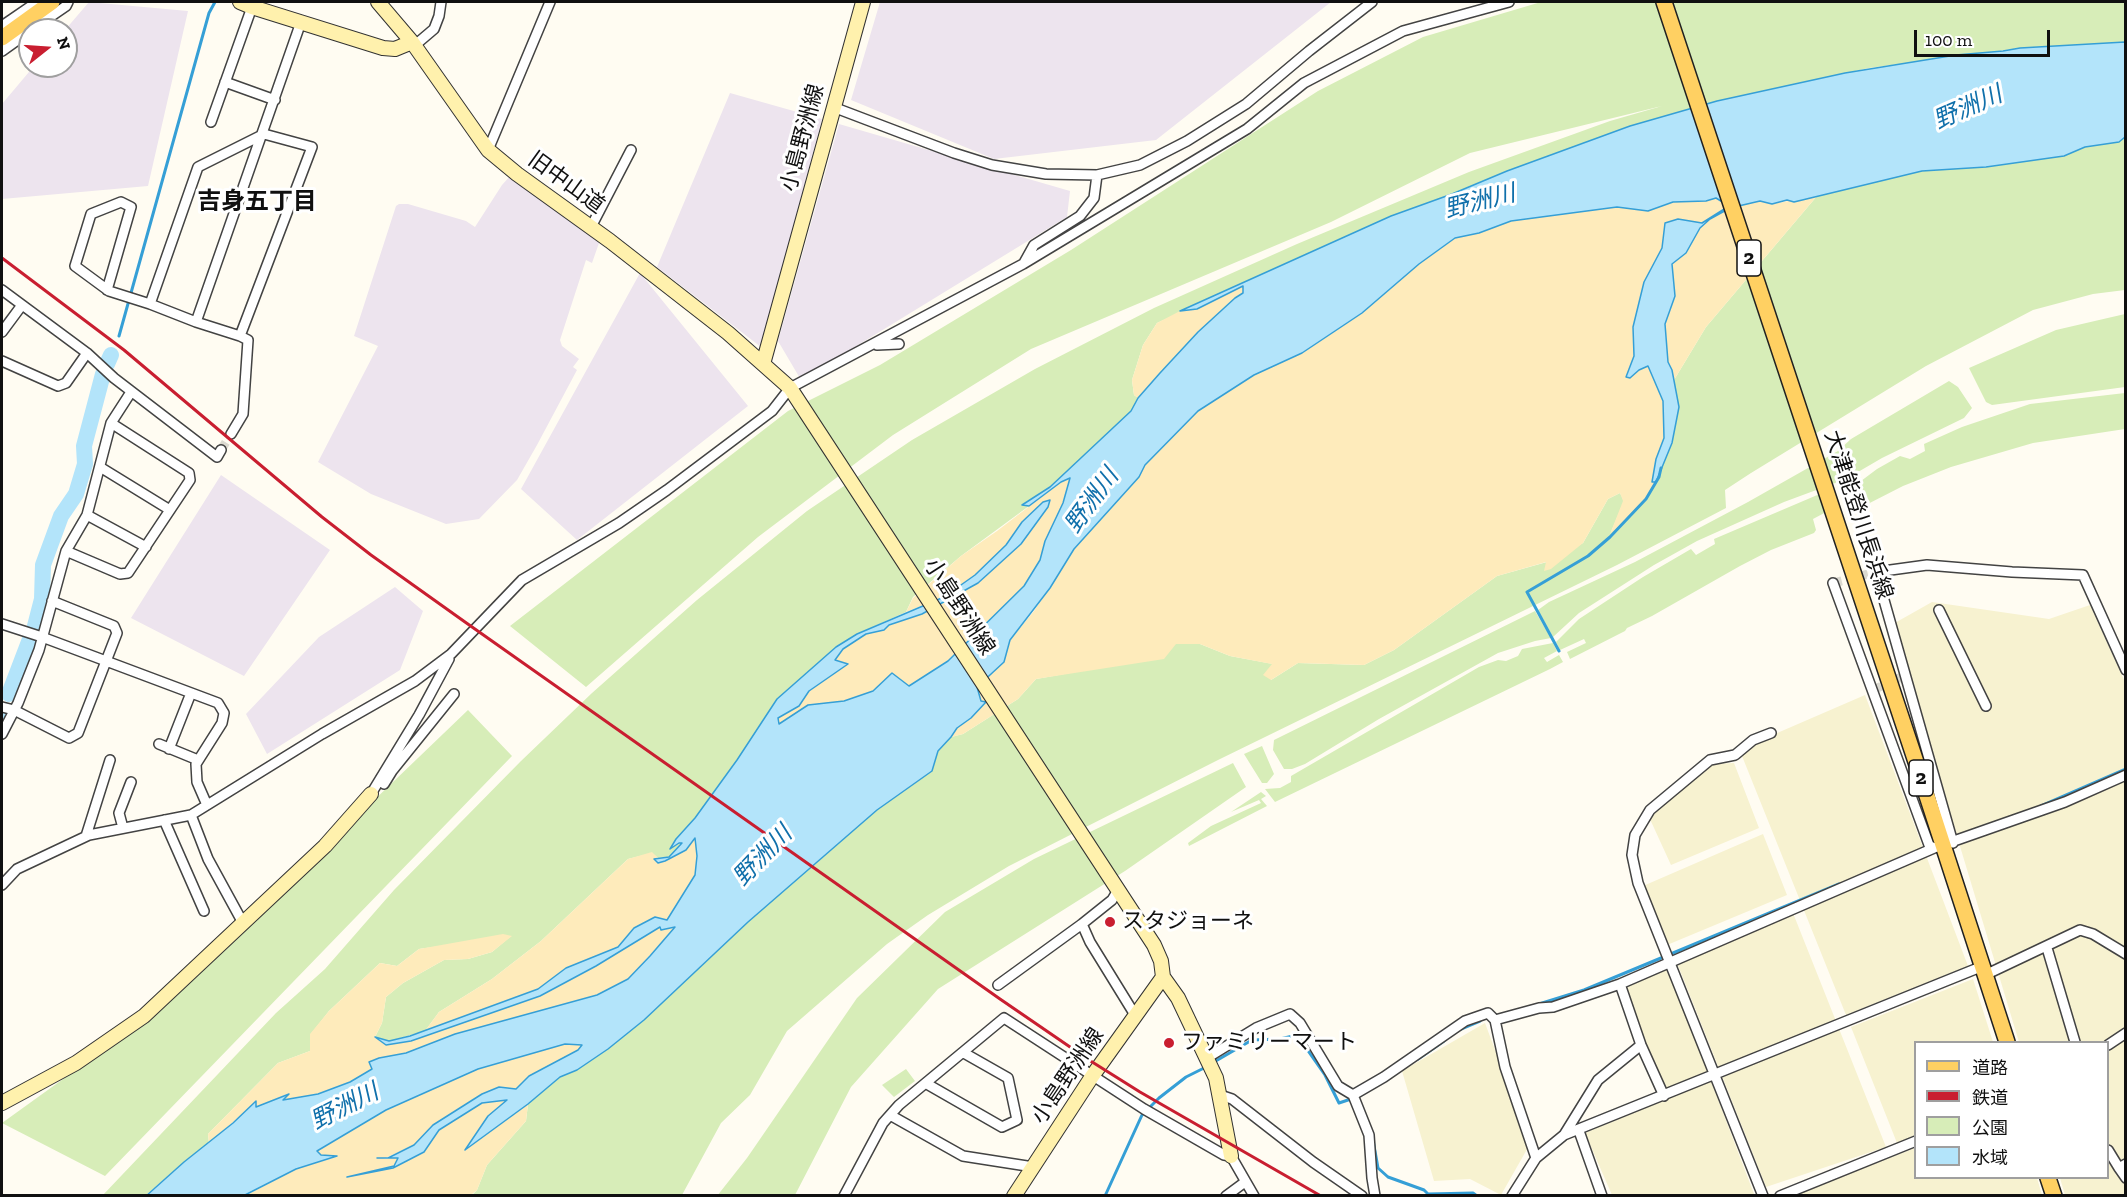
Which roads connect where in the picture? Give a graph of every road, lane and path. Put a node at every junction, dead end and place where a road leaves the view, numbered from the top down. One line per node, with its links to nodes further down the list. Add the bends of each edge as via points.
1 (37, 2): 14 (street)
2 (52, 2): 15 (main road)
3 (68, 2): 12 (street)
4 (378, 2): 17 (street, 旧中山道)
5 (441, 2): 17 (street, via 434,29)
6 (550, 2): 24 (street)
7 (863, 2): 21 (street, 小島野洲線)
8 (1372, 2): 26 (street, via 1246,104 1140,165)
9 (1509, 2): 28 (street, via 1403,31 1304,82 1247,129)
10 (1664, 2): 79 (main road, 大津能登川長浜線 / 2)
11 (246, 4): 13 (street); 19 (street)
12 (49, 18)
13 (301, 22): 17 (street, via 383,48); 20 (street)
14 (2, 26)
15 (2, 38)
16 (18, 40): 18 (street)
17 (413, 44): 24 (street, 旧中山道)
18 (2, 51)
19 (225, 82): 20 (street); 22 (street)
20 (275, 100): 23 (street)
21 (833, 107): 26 (street, via 992,165 1046,174); 40 (street, 小島野洲線)
22 (211, 122)
23 (264, 134): 31 (street, via 198,167); 33 (street); 35 (street, via 312,147)
24 (488, 150): 27 (street, 旧中山道)
25 (631, 150): 27 (street)
26 (1097, 175): 28 (street, via 1094,198 1080,216 1034,245)
27 (591, 227): 40 (street, 旧中山道)
28 (1023, 264): 37 (street)
29 (2, 290): 32 (street)
30 (107, 290): 30 (street, via 131,207 121,202 91,214 75,266); 31 (street)
31 (150, 304): 33 (street)
32 (22, 305): 34 (street); 38 (street)
33 (196, 322): 35 (street)
34 (2, 328)
35 (240, 336): 44 (street, via 248,340 243,414)
36 (899, 344): 37 (street)
37 (872, 346): 41 (street)
38 (87, 353): 39 (street, via 66,383 58,386); 42 (street)
39 (2, 361)
40 (763, 364): 41 (street, 小島野洲線)
41 (790, 388): 56 (street, via 772,411 667,490 522,580); 81 (street, 小島野洲線)
42 (131, 392): 43 (street); 45 (street, via 217,457)
43 (111, 423): 46 (street); 47 (street, via 189,473 190,480)
44 (231, 434)
45 (221, 450)
46 (100, 467): 47 (street); 48 (street)
47 (170, 510): 49 (street)
48 (87, 515): 49 (street); 50 (street)
49 (146, 547): 50 (street, via 128,573 120,574)
50 (66, 551): 52 (street)
51 (1833, 583): 79 (street, via 1929,845)
52 (52, 602): 55 (street); 57 (street, via 114,626 117,633)
53 (1939, 610): 61 (street)
54 (2, 624): 55 (street)
55 (42, 637): 57 (street); 63 (street)
56 (451, 654): 73 (street); 74 (street, via 415,681)
57 (106, 661): 59 (street); 63 (street, via 78,733 69,738)
58 (2126, 670): 79 (street, via 2083,575 1927,565 1876,572)
59 (190, 693): 67 (street); 69 (street, via 218,703 224,713 222,723)
60 (454, 694): 72 (street)
61 (1986, 706)
62 (2, 707): 63 (street)
63 (14, 710): 65 (street)
64 (1771, 733): 87 (street, via 1735,755 1710,760 1650,810 1635,835 1632,855 1638,883)
65 (2, 734)
66 (159, 744): 67 (street)
67 (169, 749): 69 (street)
68 (110, 760): 78 (street)
69 (198, 760): 74 (street, via 197,782)
70 (2126, 775): 79 (street, via 2065,802)
71 (131, 782): 77 (street, via 119,813)
72 (384, 784)
73 (371, 794): 83 (street, via 325,846)
74 (207, 805): 75 (street)
75 (191, 815): 76 (street); 83 (street, via 208,859)
76 (164, 820): 77 (street); 82 (street)
77 (123, 828): 78 (street)
78 (86, 836): 80 (street, via 17,869)
79 (1943, 846): 87 (street, via 1797,909); 88 (main road, 大津能登川長浜線 / 2)
80 (2, 885)
81 (1116, 886): 84 (street, via 1112,900); 89 (street, 小島野洲線, via 1154,945)
82 (204, 911)
83 (243, 923): 107 (street, via 144,1016 76,1063)
84 (1082, 924): 91 (street); 92 (street)
85 (2047, 948): 86 (street, via 2080,930); 88 (street); 96 (street)
86 (2126, 954)
87 (1667, 958): 90 (street); 102 (street)
88 (1984, 970): 95 (main road, 大津能登川長浜線 / 2); 102 (street)
89 (1163, 977): 92 (street, 小島野洲線); 100 (street, via 1178,998)
90 (1620, 984): 93 (street, via 1553,1007); 98 (street)
91 (998, 985)
92 (1136, 1015): 101 (street, 小島野洲線)
93 (1495, 1020): 106 (street, via 1488,1012 1465,1021); 114 (street, via 1505,1067)
94 (2126, 1033): 97 (street)
95 (2007, 1041)
96 (2076, 1041)
97 (2109, 1044)
98 (1641, 1045): 105 (street); 110 (street, via 1598,1080)
99 (963, 1053): 101 (street, via 1004,1018); 103 (street); 103 (street, via 1008,1078 1017,1119 1002,1126)
100 (1209, 1062): 104 (street); 106 (street, via 1256,1028 1290,1014 1300,1023 1338,1086)
101 (1094, 1075): 113 (street, via 1146,1110); 116 (street, 小島野洲線)
102 (1715, 1076): 105 (street); 128 (street)
103 (927, 1084): 108 (street)
104 (1220, 1095): 113 (street); 124 (street, via 1232,1099)
105 (1664, 1096): 109 (street)
106 (1354, 1097): 125 (street, via 1369,1135)
107 (2, 1103)
108 (890, 1115): 116 (street, via 963,1156); 120 (street)
109 (1579, 1131): 110 (street); 127 (street)
110 (1564, 1135): 114 (street)
111 (1914, 1142): 129 (street)
112 (2109, 1151): 115 (street)
113 (1230, 1156): 119 (street)
114 (1536, 1158): 126 (street)
115 (2122, 1166): 117 (street)
116 (1032, 1169): 121 (street, 小島野洲線)
117 (2126, 1178)
118 (2048, 1179): 130 (main road)
119 (1245, 1182): 122 (street); 123 (street)
120 (844, 1196)
121 (1014, 1196)
122 (1226, 1196)
123 (1254, 1196)
124 (1362, 1196)
125 (1375, 1196)
126 (1512, 1196)
127 (1602, 1196)
128 (1763, 1196)
129 (1780, 1196)
130 (2054, 1196)

